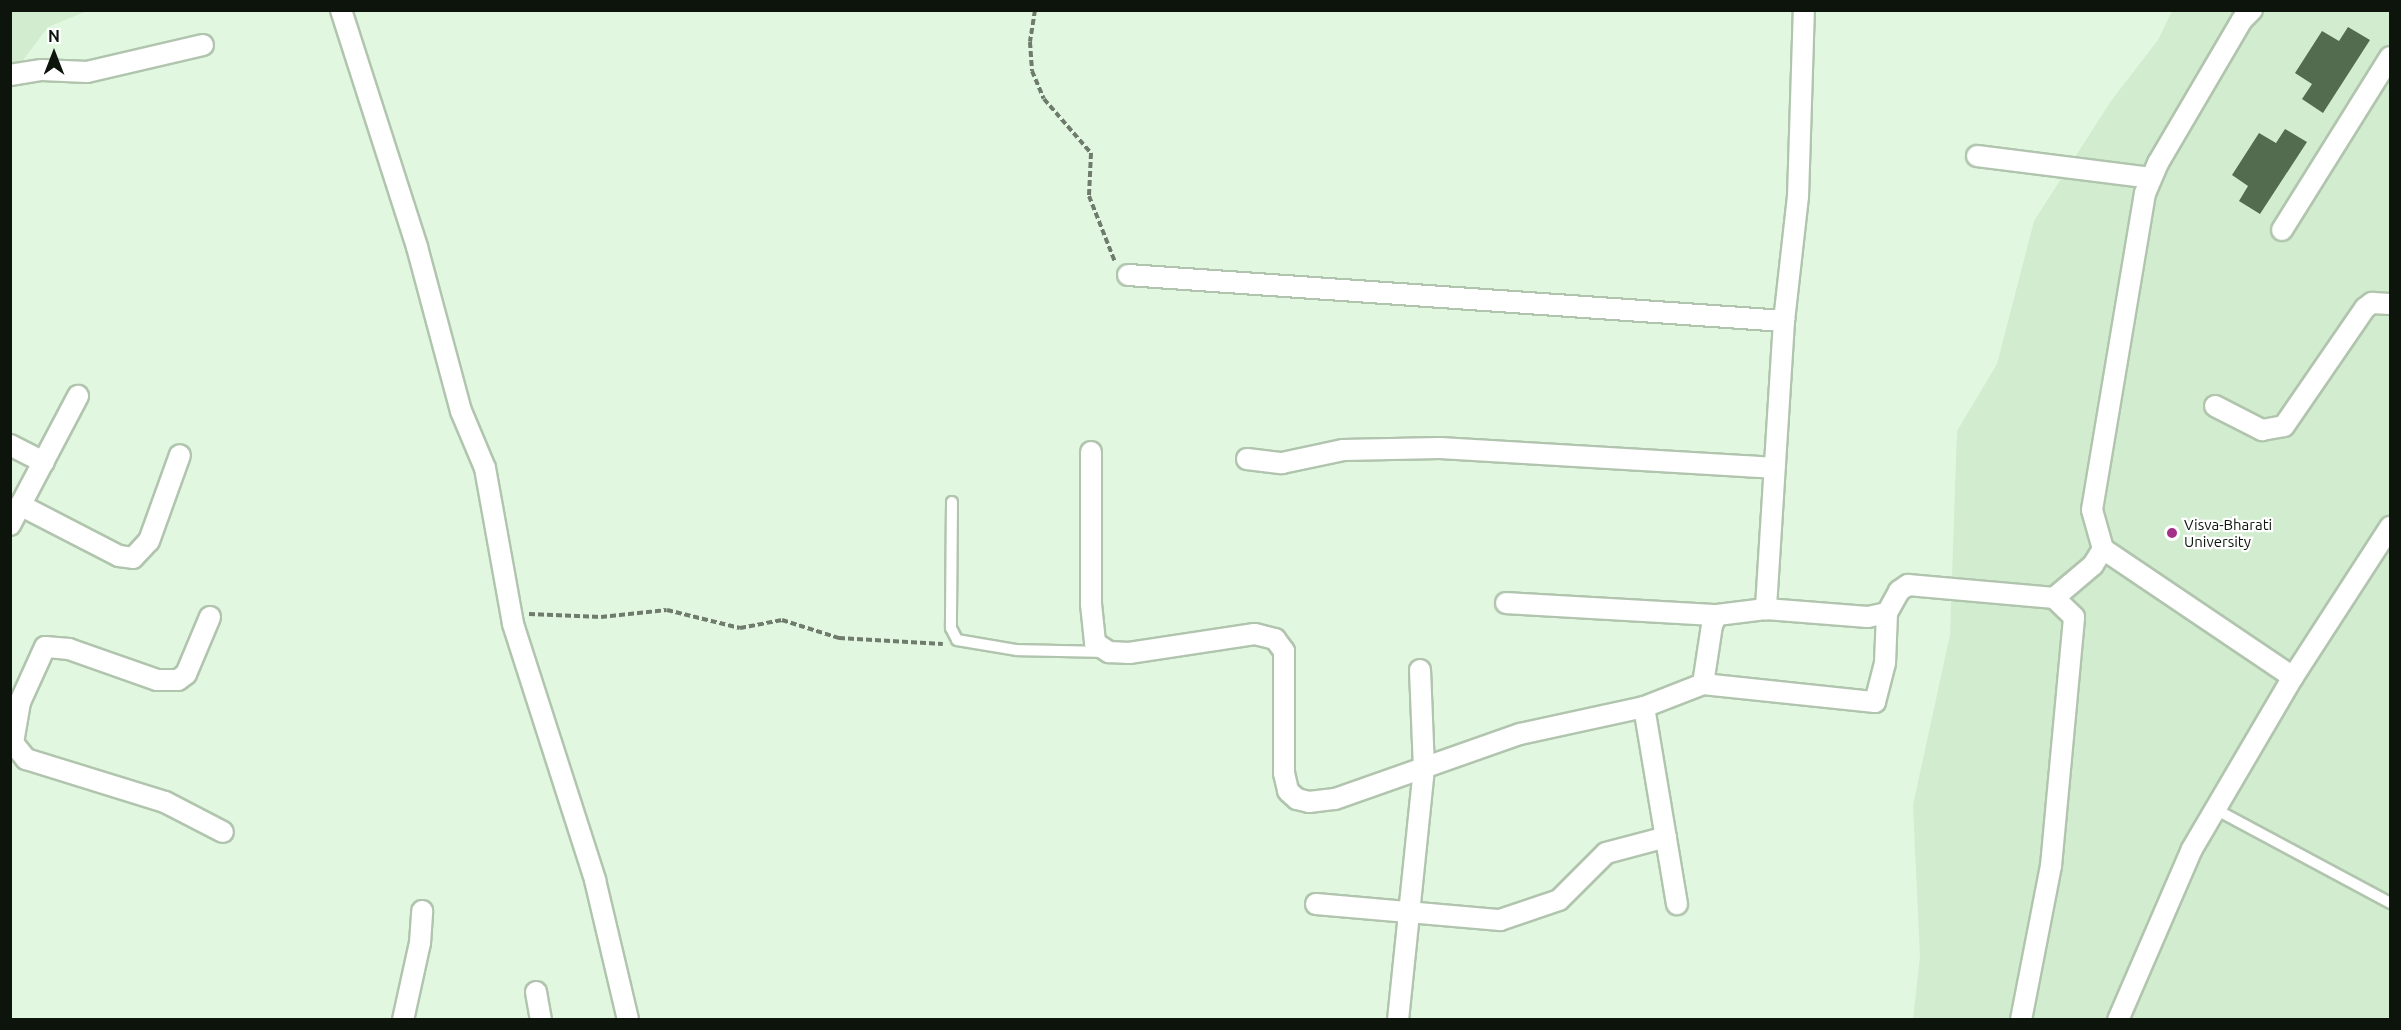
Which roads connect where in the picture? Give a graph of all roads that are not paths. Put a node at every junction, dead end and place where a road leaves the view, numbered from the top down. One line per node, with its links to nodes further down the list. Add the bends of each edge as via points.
1 (341, 10): 50 (street, via 417,247 461,411 485,468 511,613 595,880)
2 (1804, 10): 12 (street, via 1798,197)
3 (2252, 10): 8 (street, via 2242,20)
4 (203, 45): 6 (street, via 87,72 42,70)
5 (2391, 57): 9 (street)
6 (10, 75)
7 (1977, 156): 8 (street)
8 (2151, 178): 25 (street, via 2092,510)
9 (2282, 230)
10 (1128, 275): 12 (street)
11 (2391, 304): 14 (street, via 2372,303 2365,308 2284,426 2262,430)
12 (1784, 321): 20 (street)
13 (78, 396): 19 (street)
14 (2215, 406)
15 (10, 445): 19 (street)
16 (1091, 452): 32 (street, via 1092,630 1095,643)
17 (180, 455): 22 (street, via 149,542 138,557 119,556)
18 (1247, 459): 20 (street, via 1282,463 1343,450 1440,448)
19 (44, 462): 22 (street)
20 (1774, 468): 28 (street)
21 (952, 502): 32 (lane, via 951,628 957,640 1017,650)
22 (20, 505): 23 (street)
23 (10, 525)
24 (2391, 527): 34 (street)
25 (2103, 549): 26 (street, via 2093,565); 34 (street)
26 (2054, 598): 29 (street, via 1908,585 1899,591); 52 (street, via 2074,617 2051,866)
27 (1506, 603): 30 (street)
28 (1766, 609): 29 (street, via 1868,617); 30 (street)
29 (1887, 613): 35 (street, via 1885,663 1875,702)
30 (1718, 615): 35 (street, via 1712,625)
31 (210, 616): 36 (street, via 186,674 178,680 157,680 52,646 40,653)
32 (1109, 652): 38 (street, via 1129,653 1254,634 1275,639 1284,651 1284,773 1288,790 1297,799 1335,799)
33 (1420, 670): 38 (street)
34 (2293, 677): 39 (street)
35 (1703, 684): 37 (street)
36 (15, 701): 40 (street, via 13,743 26,759 165,802)
37 (1644, 707): 38 (street, via 1520,734); 41 (street)
38 (1424, 769): 46 (street)
39 (2215, 809): 42 (lane); 53 (street, via 2192,849)
40 (223, 832)
41 (1666, 837): 44 (street); 46 (street, via 1606,853 1559,900 1521,915 1474,920)
42 (2391, 903)
43 (1316, 904): 46 (street)
44 (1677, 904)
45 (422, 911): 48 (street, via 420,943)
46 (1408, 914): 51 (street)
47 (536, 992): 49 (street)
48 (403, 1020)
49 (541, 1020)
50 (628, 1020)
51 (1398, 1020)
52 (2021, 1020)
53 (2118, 1020)

